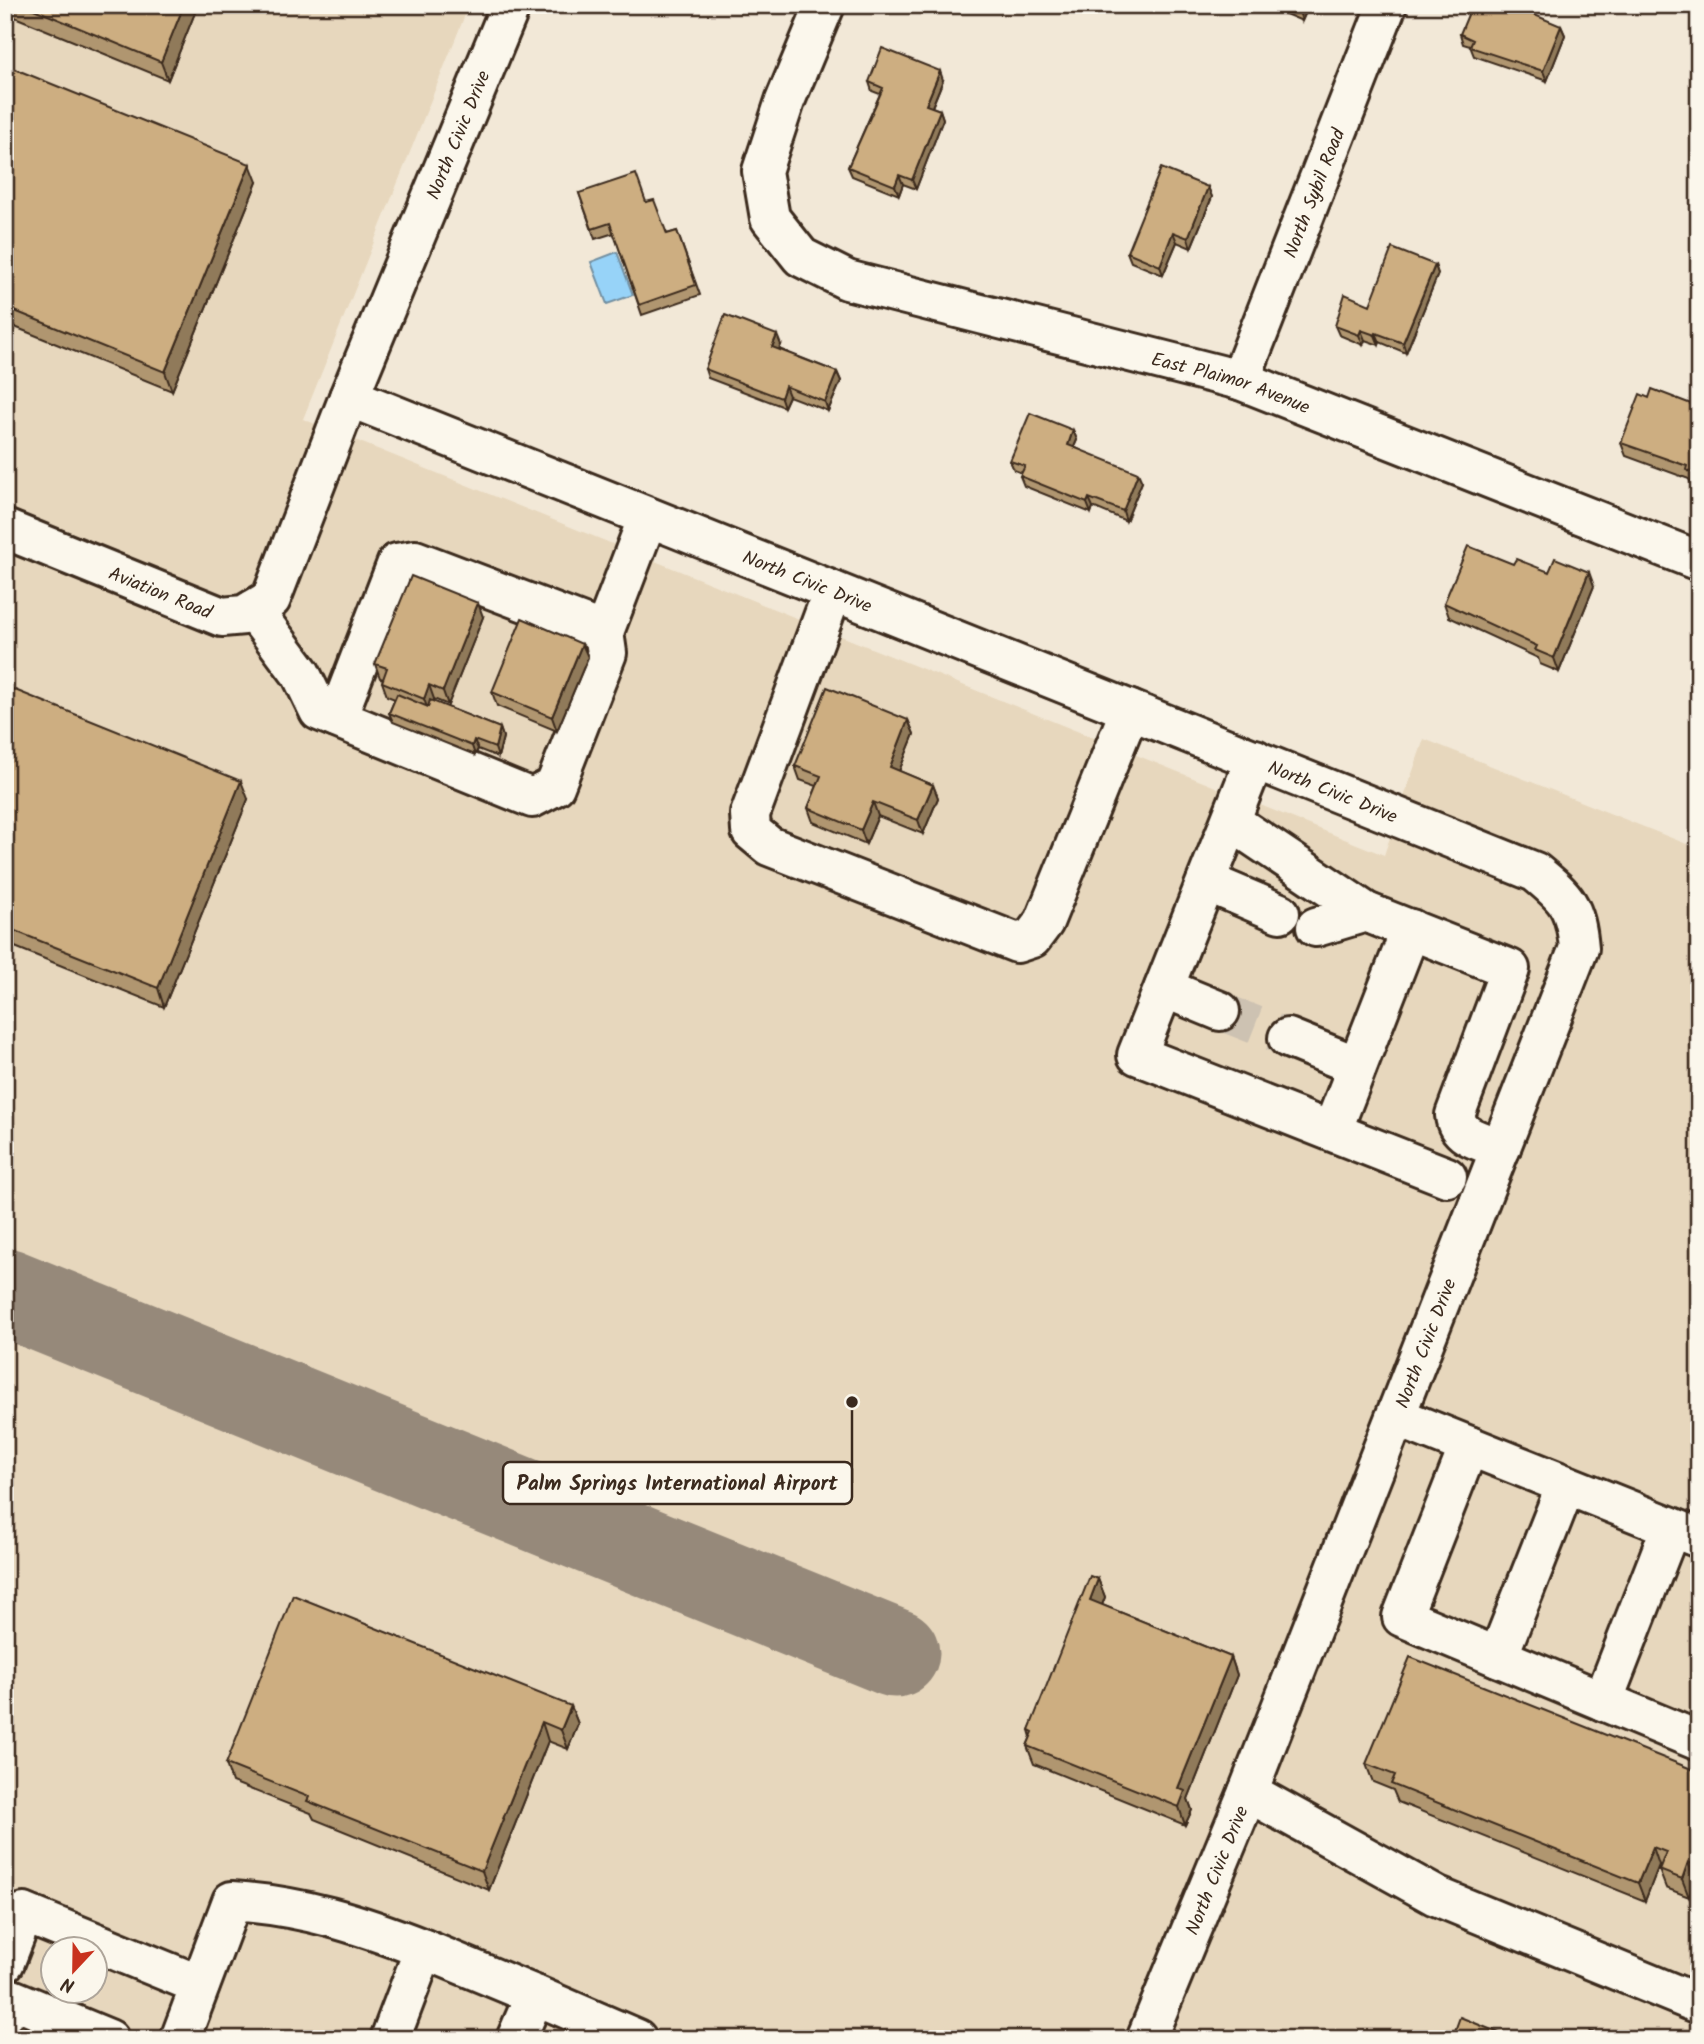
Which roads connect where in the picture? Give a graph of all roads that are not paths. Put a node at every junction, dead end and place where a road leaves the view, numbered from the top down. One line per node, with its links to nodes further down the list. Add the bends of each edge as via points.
1 (511, 5): 5 (street, North Civic Drive)
2 (825, 5): 4 (street, East Plaimor Avenue, via 762,171 770,218 800,257 847,279)
3 (1387, 5): 4 (street, North Sybil Road)
4 (1240, 380): 8 (street, East Plaimor Avenue)
5 (349, 397): 6 (street, North Civic Drive); 10 (street, via 271,599)
6 (648, 517): 9 (street, North Civic Drive); 11 (street)
7 (5, 529): 10 (street, Aviation Road, via 222,617)
8 (1699, 561)
9 (833, 591): 12 (street, North Civic Drive); 12 (street, via 750,814 751,831 769,846 1017,943 1032,938 1044,922)
10 (253, 610): 13 (street, via 301,674 319,711)
11 (604, 632): 13 (street, via 415,560 397,563); 13 (street, via 607,653 555,786 532,798)
12 (1130, 710): 14 (street, North Civic Drive)
13 (337, 718)
14 (1255, 760): 15 (street); 26 (street, North Civic Drive, via 1535,872 1567,902 1576,917 1579,948)
15 (1232, 822): 16 (street); 17 (street)
16 (1207, 881): 18 (street); 21 (street)
17 (1366, 912): 19 (street); 20 (street)
18 (1280, 913)
19 (1316, 927)
20 (1411, 929): 24 (street); 26 (street, via 1510,969 1455,1115 1455,1126 1463,1134)
21 (1164, 988): 22 (street); 25 (street, via 1137,1055)
22 (1220, 1011)
23 (1288, 1038): 24 (street)
24 (1357, 1066): 25 (street)
25 (1332, 1131): 27 (street)
26 (1501, 1148): 28 (street, North Civic Drive)
27 (1447, 1177)
28 (1397, 1417): 29 (street); 35 (street, North Civic Drive)
29 (1469, 1446): 30 (street); 32 (street, via 1402,1617)
30 (1566, 1485): 31 (street); 32 (street)
31 (1685, 1533): 33 (street)
32 (1498, 1657): 33 (street)
33 (1603, 1701): 34 (street)
34 (1699, 1741)
35 (1248, 1792): 41 (street, via 1436,1896); 47 (street, North Civic Drive)
36 (424, 1949): 38 (street, via 353,1921 277,1904 232,1901); 39 (street); 44 (street)
37 (5, 1962): 38 (street, via 24,1913)
38 (200, 1985): 43 (street)
39 (535, 1995): 45 (street); 46 (street)
40 (7, 2003): 42 (street)
41 (1699, 2004)
42 (109, 2039)
43 (180, 2039)
44 (390, 2039)
45 (516, 2039)
46 (636, 2039)
47 (1146, 2039)

